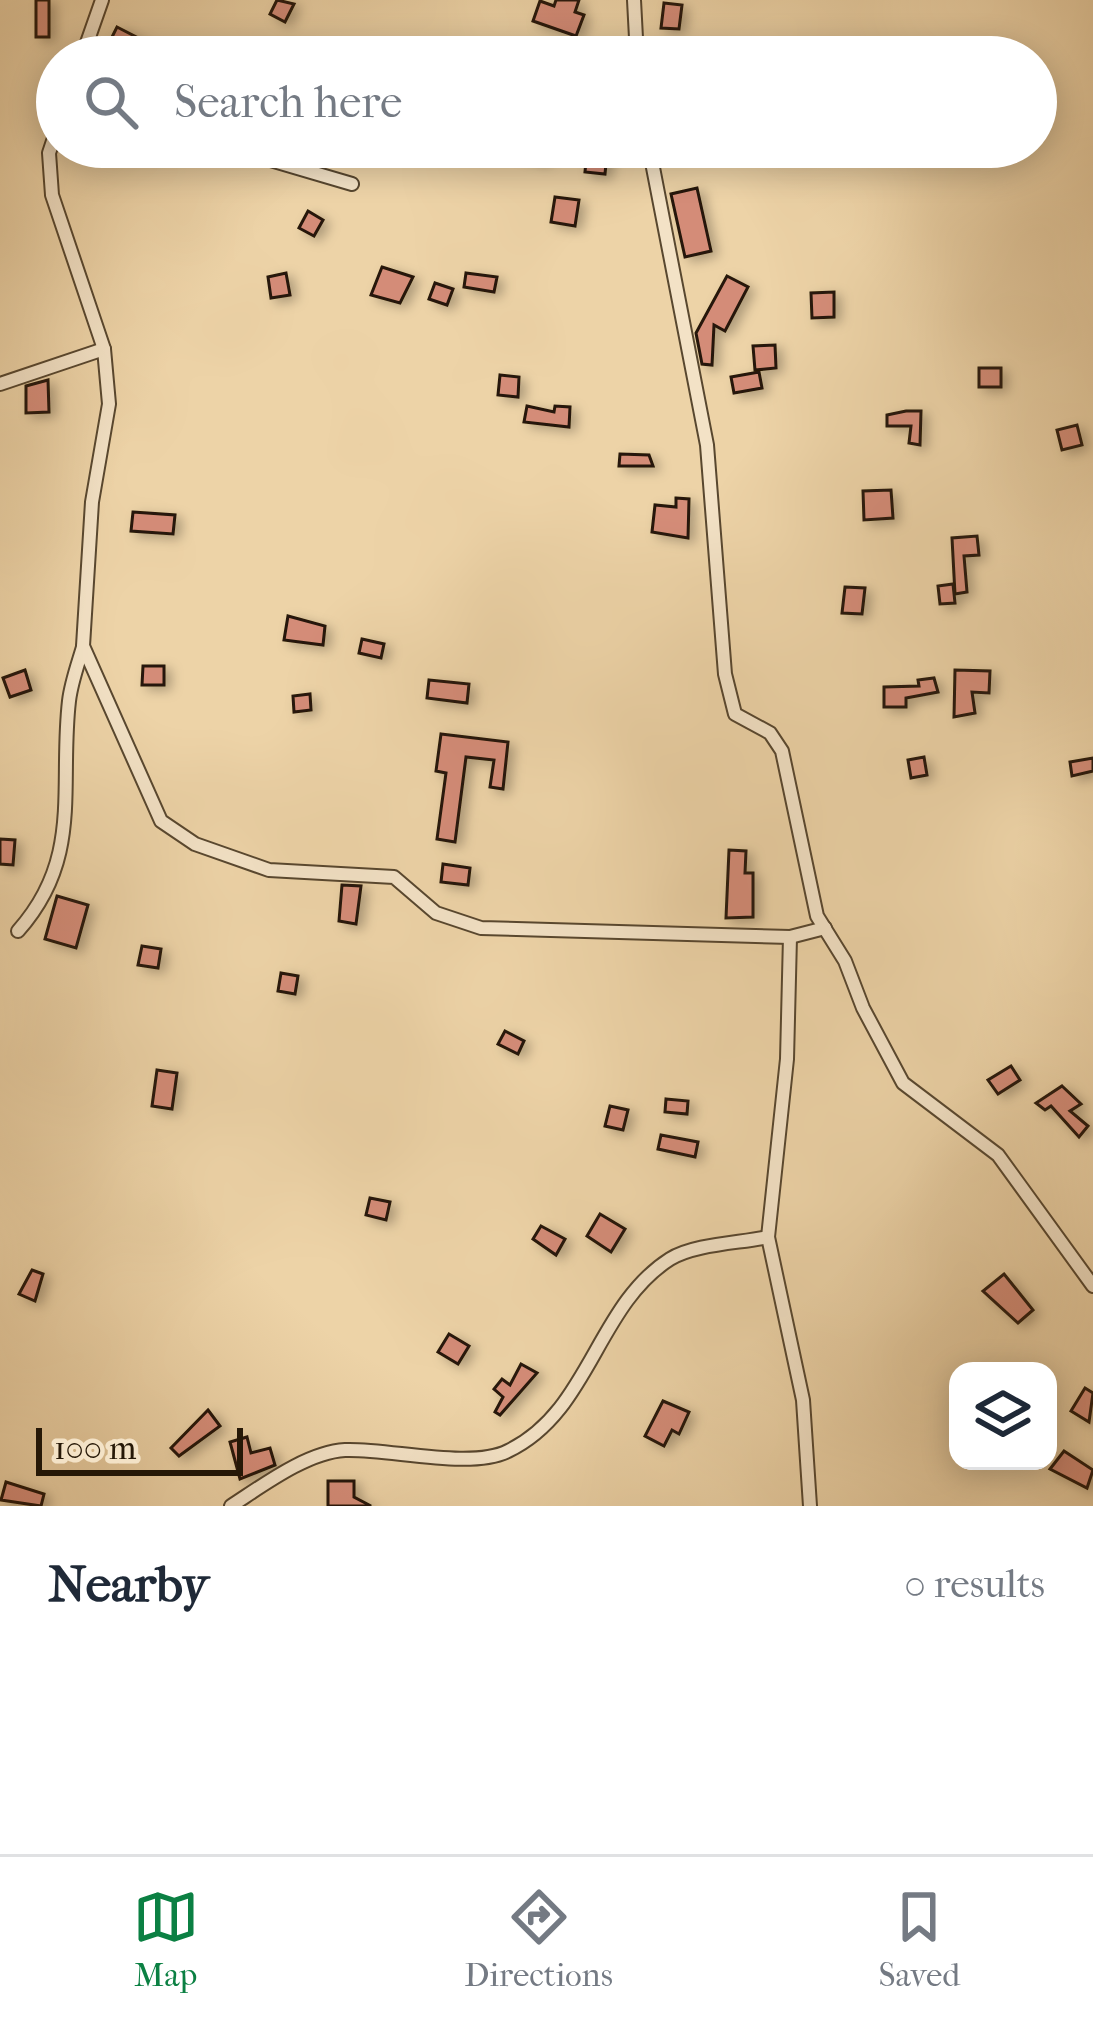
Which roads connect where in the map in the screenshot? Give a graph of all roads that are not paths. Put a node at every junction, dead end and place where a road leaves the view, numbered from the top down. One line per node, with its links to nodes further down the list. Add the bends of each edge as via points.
1 (102, 0): 3 (street)
2 (634, 0): 4 (street)
3 (89, 36)
4 (637, 36)
5 (50, 168): 9 (street)
6 (298, 168): 8 (street)
7 (653, 168): 12 (street, via 707,445 730,698 736,714 770,733 782,751 804,867)
8 (352, 184)
9 (104, 349): 10 (street); 11 (street, via 109,404 92,502)
10 (0, 385)
11 (83, 646): 13 (street, via 69,699 66,837 41,905); 14 (street, via 161,821 195,844 300,875 394,877 436,913 481,928)
12 (825, 928): 14 (street); 16 (street, via 903,1084 998,1155)
13 (18, 931)
14 (790, 937): 15 (street, via 788,1059)
15 (768, 1237): 17 (street, via 672,1258 612,1315 596,1358 554,1416 507,1453 340,1450); 18 (street, via 803,1400)
16 (1093, 1286)
17 (231, 1506)
18 (810, 1506)

